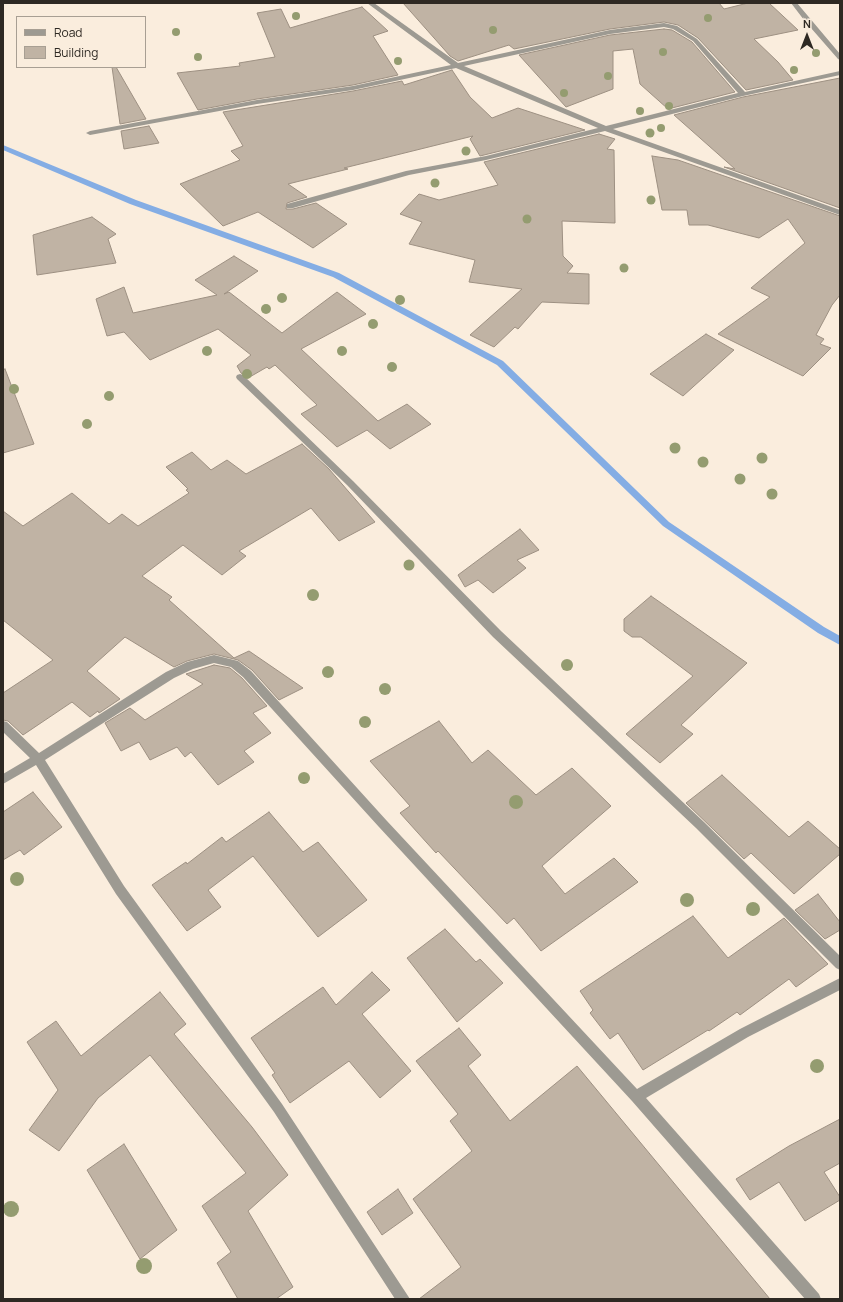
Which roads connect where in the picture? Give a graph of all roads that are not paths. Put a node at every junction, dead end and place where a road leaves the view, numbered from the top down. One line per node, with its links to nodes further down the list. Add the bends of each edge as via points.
1 (370, 3): 4 (street)
2 (794, 3): 3 (street)
3 (840, 58)
4 (456, 66): 6 (street, via 610,32 670,25 695,40); 7 (street); 8 (street, via 360,86)
5 (840, 73): 6 (street)
6 (743, 94): 7 (street)
7 (607, 129): 9 (street, via 486,158 408,173); 10 (street)
8 (90, 133)
9 (290, 206)
10 (840, 213)
11 (240, 377): 15 (street, via 350,483 497,634 700,825)
12 (3, 725): 13 (street)
13 (38, 758): 14 (street); 17 (street, via 170,675 191,665 214,659 234,664 247,674); 18 (street, via 120,890 278,1108)
14 (3, 779)
15 (840, 964)
16 (840, 984): 17 (street, via 744,1033)
17 (636, 1097): 19 (street)
18 (403, 1299)
19 (814, 1299)

